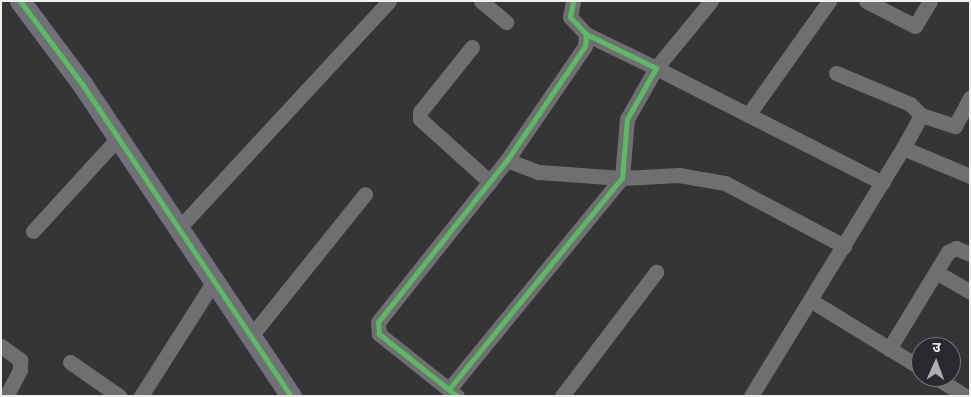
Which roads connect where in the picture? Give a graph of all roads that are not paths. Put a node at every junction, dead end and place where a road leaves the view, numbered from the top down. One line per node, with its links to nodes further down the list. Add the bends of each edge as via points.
1 (20, 1): 17 (street)
2 (389, 1): 25 (street)
3 (481, 1): 9 (street)
4 (573, 1): 10 (street, via 570,17)
5 (711, 1): 12 (street)
6 (829, 1): 15 (street)
7 (866, 1): 8 (street, via 915,26)
8 (930, 1)
9 (506, 22)
10 (586, 34): 12 (street); 19 (street, via 585,46)
11 (472, 47): 22 (street, via 420,112 420,119)
12 (656, 68): 15 (street); 21 (street, via 627,119)
13 (836, 73): 16 (street, via 910,104)
14 (970, 98): 16 (street, via 955,126)
15 (748, 115): 23 (street)
16 (921, 115): 18 (street)
17 (118, 138): 25 (street); 26 (street)
18 (903, 148): 20 (street); 23 (street)
19 (507, 160): 21 (street, via 538,172); 22 (street)
20 (970, 176)
21 (622, 178): 27 (street, via 679,175 726,183); 40 (street)
22 (490, 182): 40 (street, via 377,328)
23 (883, 183): 27 (street)
24 (365, 194): 34 (street)
25 (179, 228): 31 (street)
26 (33, 231)
27 (844, 246): 33 (street)
28 (970, 254): 30 (street, via 952,249)
29 (656, 272): 46 (street)
30 (936, 272): 32 (street); 36 (street)
31 (214, 281): 34 (street); 44 (street)
32 (970, 292)
33 (810, 300): 36 (street); 41 (street)
34 (251, 336): 45 (street)
35 (1, 346): 42 (street, via 20,360 20,370)
36 (889, 349): 38 (street)
37 (70, 362): 43 (street)
38 (911, 362)
39 (951, 387): 47 (street)
40 (453, 392)
41 (757, 394)
42 (6, 396)
43 (119, 396)
44 (141, 396)
45 (290, 396)
46 (562, 396)
47 (965, 396)

